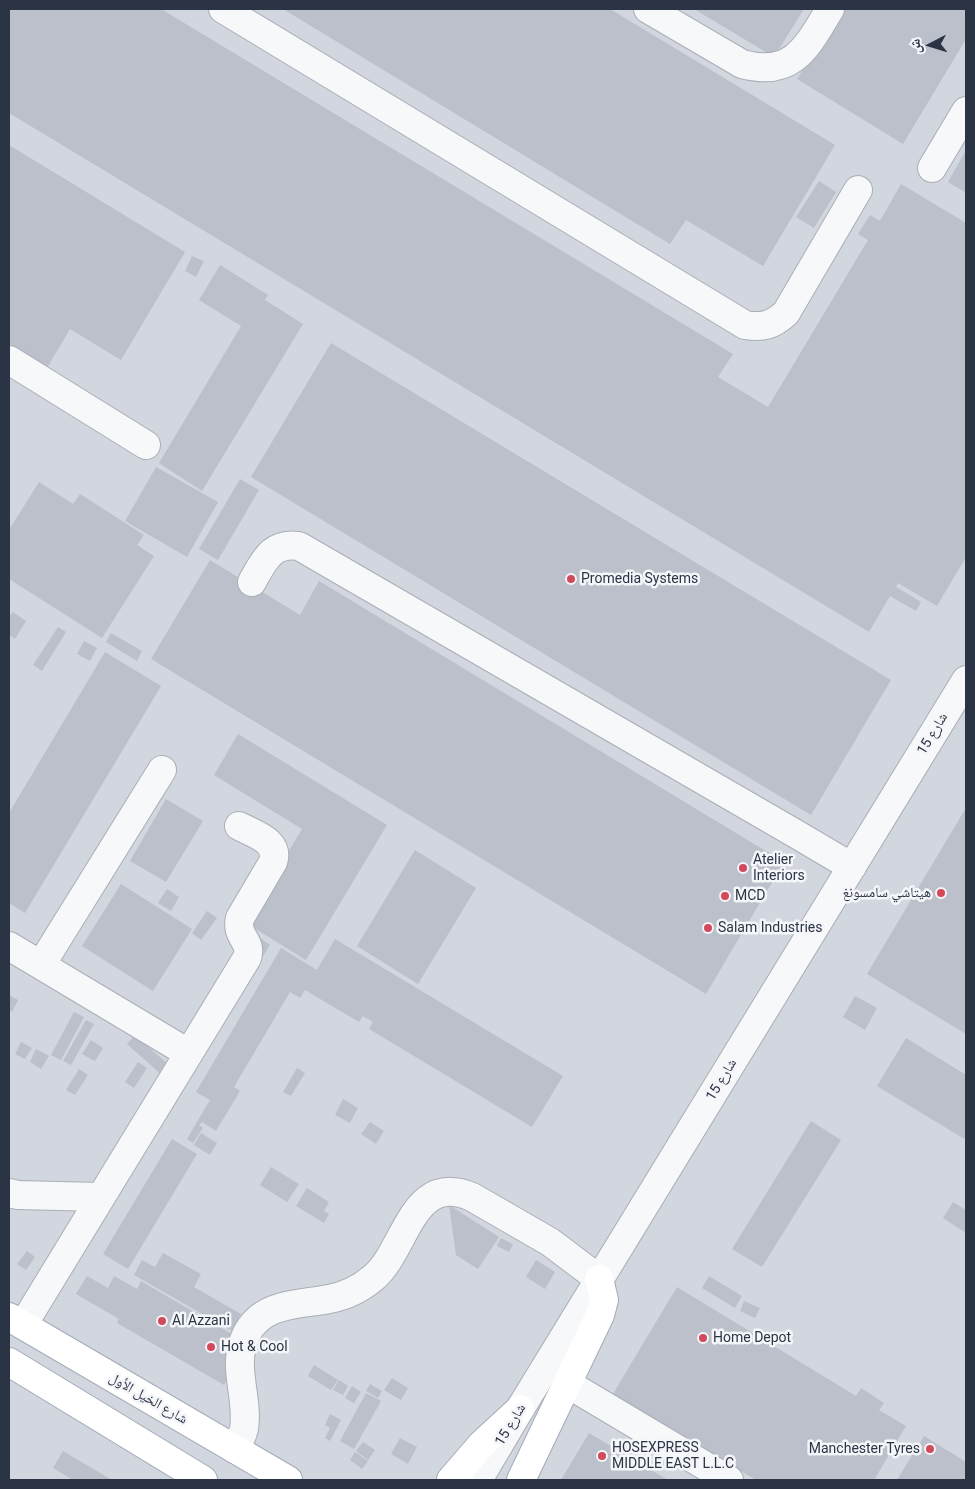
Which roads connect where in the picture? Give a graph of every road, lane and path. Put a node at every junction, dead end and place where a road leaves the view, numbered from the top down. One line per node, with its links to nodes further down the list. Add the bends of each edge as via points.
1 (223, 9): 6 (lane, via 745,325 768,325 786,313)
2 (648, 9): 3 (lane, via 742,64 756,68 782,65 792,60 809,44)
3 (830, 9)
4 (966, 111): 5 (lane)
5 (932, 168)
6 (858, 190)
7 (9, 360): 8 (lane)
8 (146, 446)
9 (252, 582): 13 (lane, via 273,550 289,545 299,546)
10 (966, 680): 13 (lane, شارع 15)
11 (162, 770): 15 (lane)
12 (240, 826): 16 (lane, via 272,846 275,857 240,918 240,935 247,943 247,958)
13 (852, 867): 19 (lane, شارع 15)
14 (9, 946): 15 (lane)
15 (41, 965): 16 (lane)
16 (188, 1052): 18 (lane)
17 (9, 1193): 18 (lane)
18 (100, 1197): 20 (lane)
19 (600, 1279): 22 (main road, via 603,1308); 23 (lane, شارع 15); 24 (lane, via 550,1242 462,1192 452,1191 430,1197 414,1214 386,1263 361,1287 346,1295 272,1310 257,1320 246,1334 240,1350 239,1368 244,1425)
20 (16, 1321): 24 (main road, شارع الخيل الأول)
21 (9, 1362): 25 (main road)
22 (568, 1384): 29 (main road); 30 (lane)
23 (520, 1409): 27 (main road, via 482,1444); 28 (lane, شارع 15)
24 (235, 1449): 26 (main road, شارع الخيل الأول)
25 (203, 1480)
26 (288, 1480)
27 (451, 1480)
28 (478, 1480)
29 (522, 1480)
30 (729, 1480)

